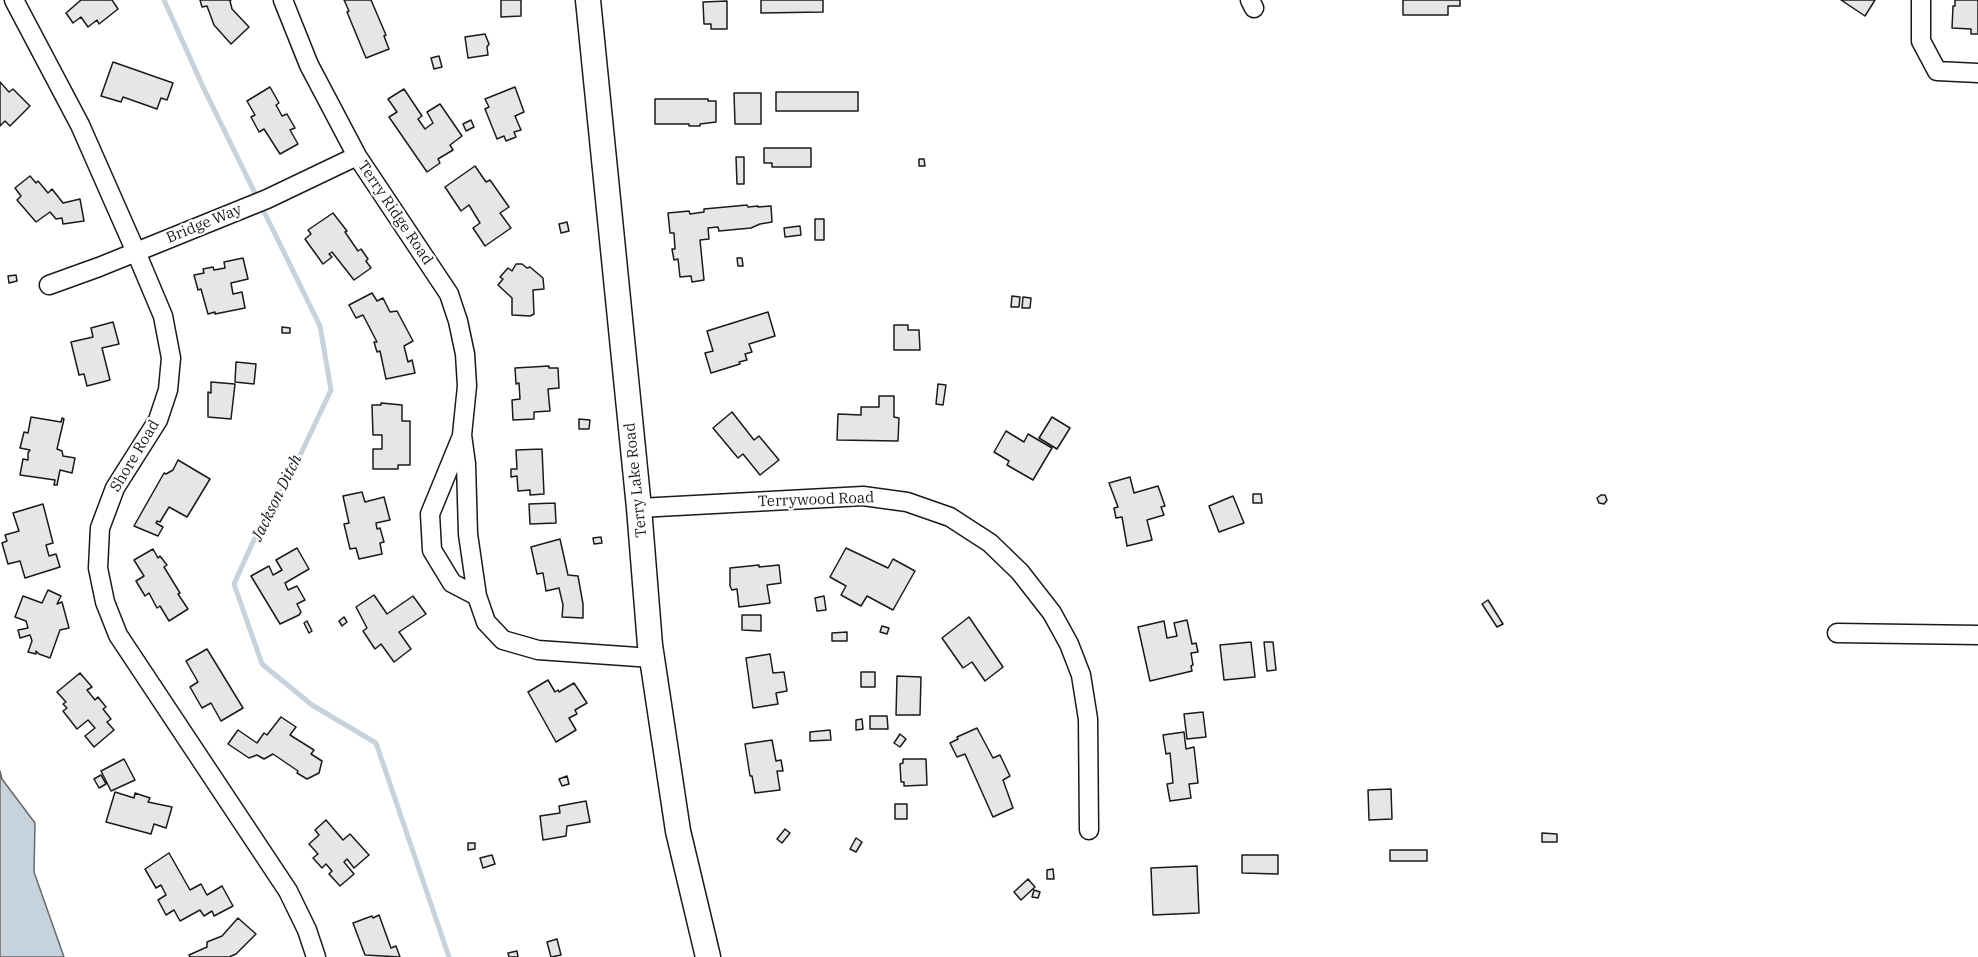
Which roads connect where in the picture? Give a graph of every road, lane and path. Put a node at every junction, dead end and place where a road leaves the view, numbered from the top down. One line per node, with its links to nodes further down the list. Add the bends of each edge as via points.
1 (14, 0): 7 (street, Shore Road, via 80,125)
2 (283, 0): 6 (street, Terry Ridge Road, via 309,65)
3 (588, 0): 10 (main road, Terry Lake Road)
4 (1921, 0): 5 (street, via 1921,41 1937,71)
5 (1978, 73)
6 (357, 156): 7 (street, Bridge Way, via 267,199); 9 (street, Terry Ridge Road, via 449,294 465,354 467,386)
7 (136, 252): 8 (street, Bridge Way); 16 (street, Shore Road, via 163,316 171,358 168,390 158,420 115,488 100,528 98,568 105,602 118,635 288,891)
8 (49, 285)
9 (462, 435): 11 (street, Terry Ridge Road, via 468,534); 11 (street, Terry Ridge Road, via 430,514 432,550 452,583)
10 (639, 508): 14 (main road, Terry Lake Road); 15 (street, Terrywood Road, via 863,496 907,502 950,518 990,543 1020,572 1052,613 1081,675 1088,719)
11 (477, 596): 14 (street, Terry Ridge Road, via 486,622 503,640 538,650)
12 (1837, 633): 13 (street)
13 (1978, 635)
14 (652, 658): 17 (main road, Terry Lake Road, via 678,831)
15 (1089, 830)
16 (316, 957)
17 (708, 957)

